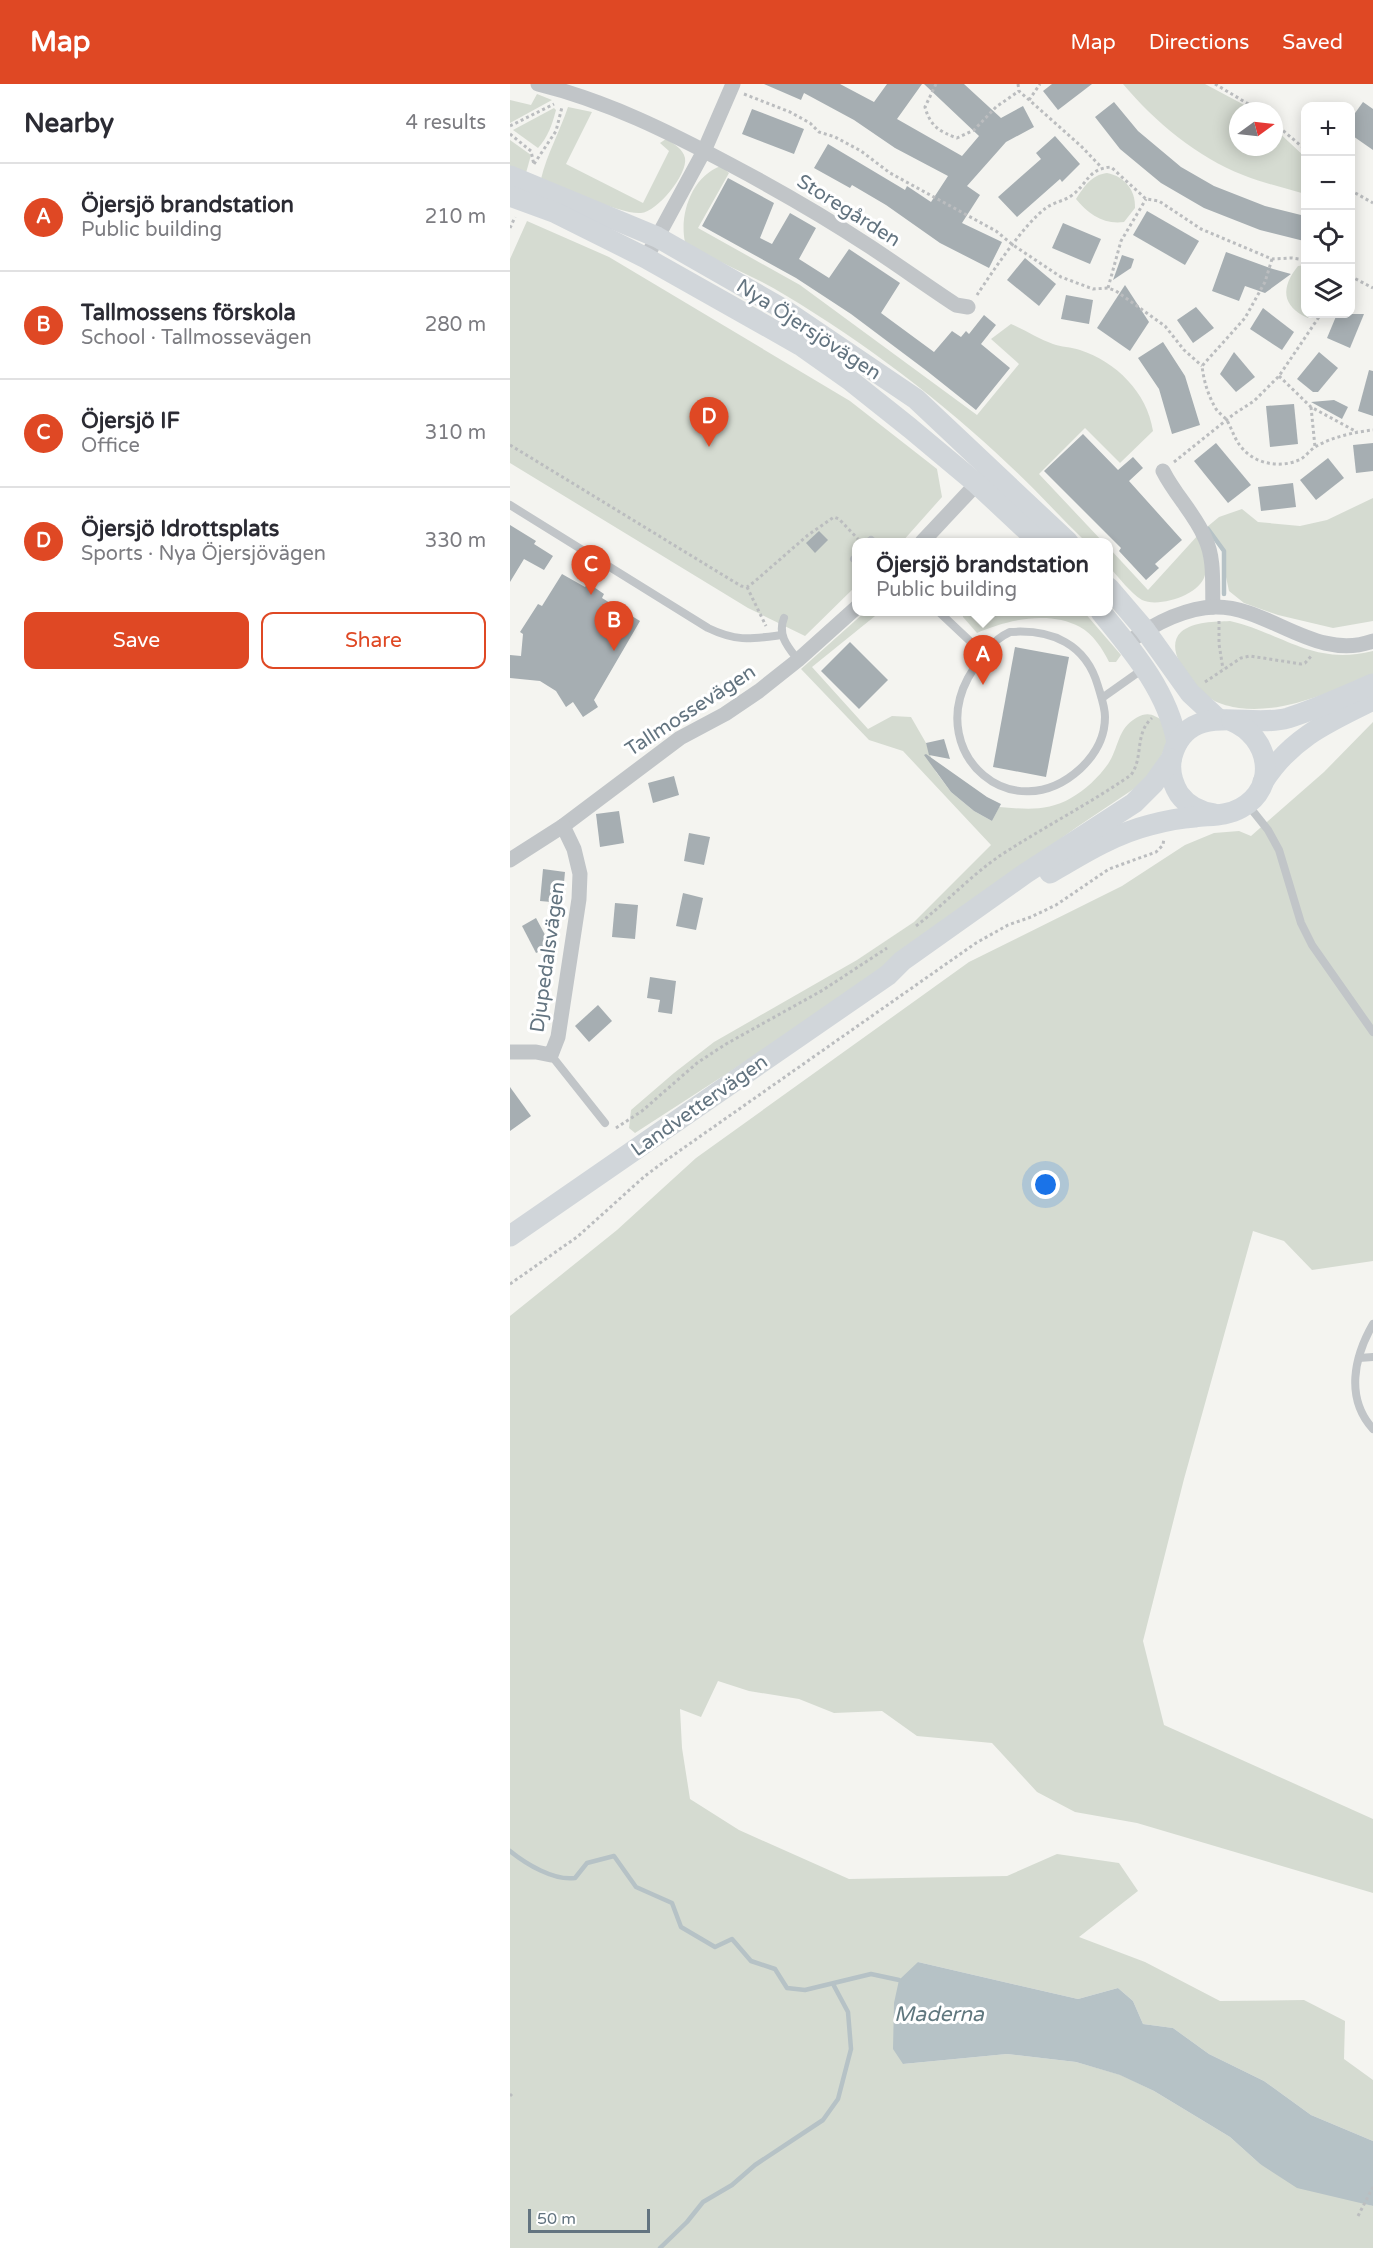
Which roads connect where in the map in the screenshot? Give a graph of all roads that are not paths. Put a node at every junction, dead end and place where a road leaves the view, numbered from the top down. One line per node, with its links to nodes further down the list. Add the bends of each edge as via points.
1 (538, 84): 2 (street, Storegården)
2 (566, 87): 4 (street, Storegården)
3 (732, 87): 4 (street)
4 (704, 150): 7 (street); 9 (street, Storegården, via 867,244 956,305)
5 (510, 176): 7 (street, Nya Öjersjövägen)
6 (514, 204): 8 (street, Nya Öjersjövägen, via 556,213)
7 (657, 237): 8 (street); 10 (street, Nya Öjersjövägen, via 783,309 857,358 916,399)
8 (646, 258): 12 (street, Nya Öjersjövägen, via 808,351 860,388)
9 (968, 307)
10 (991, 468): 12 (street); 16 (street, Nya Öjersjövägen)
11 (1163, 471): 18 (street, via 1206,539)
12 (977, 484): 14 (street); 15 (street, Nya Öjersjövägen)
13 (510, 505): 24 (lane, via 727,637)
14 (926, 538)
15 (1034, 538)
16 (1063, 538)
17 (1113, 593): 23 (street)
18 (1216, 607): 23 (street, via 1193,610); 25 (street, via 1240,610 1302,637 1334,646)
19 (852, 611): 28 (street, Tallmossevägen)
20 (943, 616): 27 (lane)
21 (1104, 616): 26 (street)
22 (784, 618): 24 (lane)
23 (1145, 630): 26 (street); 33 (street, via 1190,693)
24 (782, 635): 28 (lane)
25 (1373, 641)
26 (1127, 643): 29 (street)
27 (982, 656): 31 (lane, via 999,637 1010,632 1043,634 1062,640 1081,652 1095,675); 31 (lane, via 962,691 957,728 971,762 1000,786 1036,792 1071,777 1096,750 1103,735)
28 (798, 660): 38 (street, Tallmossevägen, via 741,704 680,738)
29 (1144, 668): 31 (lane); 34 (street, via 1168,708)
30 (1373, 684): 33 (street, Landvettervägen, via 1286,718)
31 (1102, 698)
32 (1373, 700): 35 (street, via 1304,737)
33 (1225, 720): 34 (street, Landvettervägen, via 1194,725); 35 (street, via 1248,730 1259,743 1265,759)
34 (1174, 751): 37 (street, via 1173,783 1182,797 1202,811); 40 (street, Landvettervägen, via 1146,792 1120,813 1035,867)
35 (1263, 782): 36 (street)
36 (1247, 804): 37 (street, Landvettervägen, via 1233,812); 41 (lane, via 1280,850 1294,903 1312,945)
37 (1217, 814): 40 (street, Landvettervägen, via 1128,831 1017,892 907,968)
38 (563, 826): 39 (street, Tallmossevägen); 43 (street, Djupedalsvägen, via 580,874 579,899 563,1016)
39 (510, 860)
40 (888, 975): 45 (street, Landvettervägen)
41 (1373, 1032)
42 (510, 1052): 43 (street, Djupedalsvägen)
43 (551, 1055): 44 (lane)
44 (604, 1124)
45 (510, 1236)
46 (1373, 1324): 48 (lane)
47 (1373, 1357): 48 (lane)
48 (1359, 1358): 49 (lane, via 1357,1405)
49 (1373, 1429)

